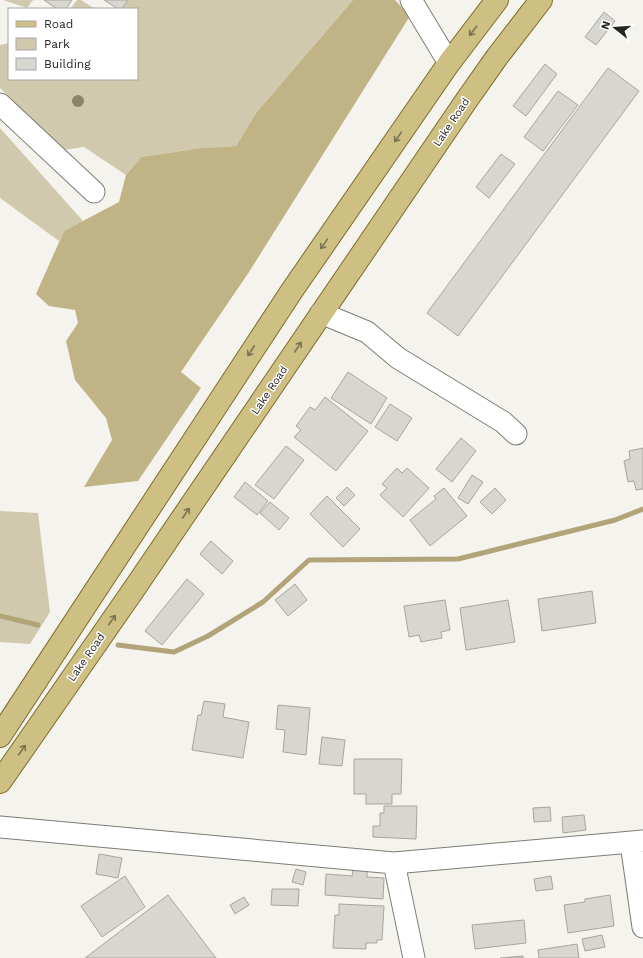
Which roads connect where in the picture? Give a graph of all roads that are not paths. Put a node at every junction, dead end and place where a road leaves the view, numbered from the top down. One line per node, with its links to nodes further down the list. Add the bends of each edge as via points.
1 (411, 0): 4 (street)
2 (496, 0): 4 (main road, one-way to 4)
3 (541, 0): 7 (main road, Lake Road, via 497,57)
4 (449, 63): 9 (main road, one-way to 9, via 291,292)
5 (0, 104): 6 (street)
6 (94, 192)
7 (321, 313): 8 (street, via 367,332 398,358 503,422); 10 (main road, Lake Road, one-way to 7)
8 (516, 434)
9 (0, 736)
10 (0, 782)
11 (0, 827): 13 (street)
12 (637, 842): 13 (street); 14 (street)
13 (394, 863): 15 (street)
14 (643, 927)
15 (414, 958)

